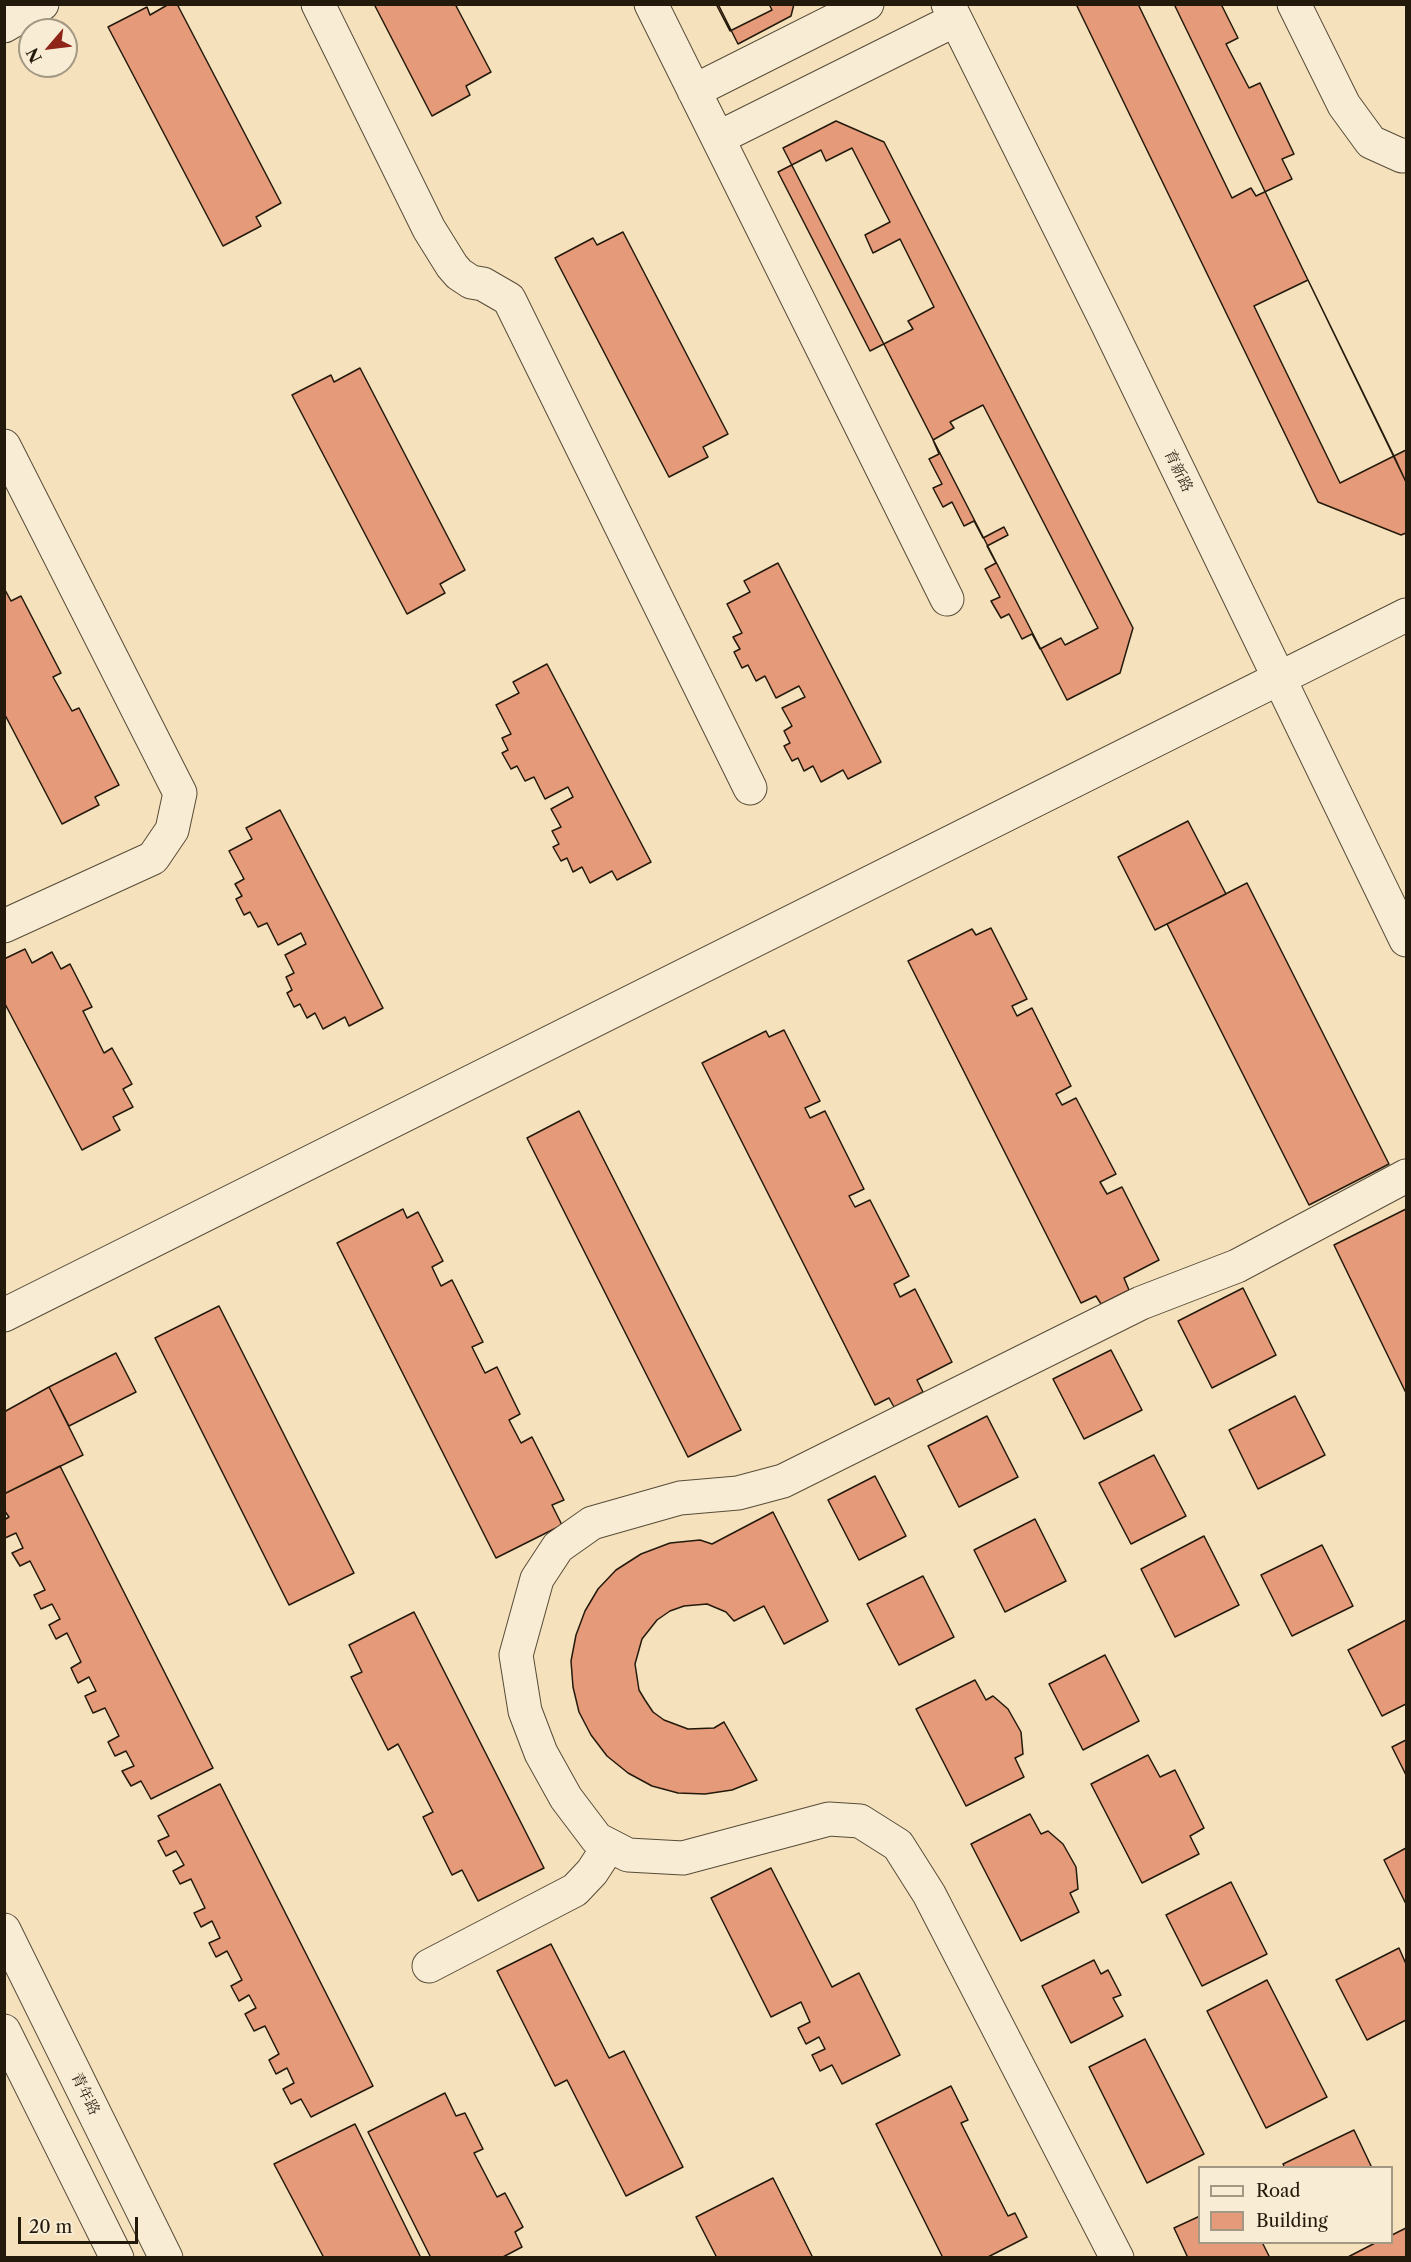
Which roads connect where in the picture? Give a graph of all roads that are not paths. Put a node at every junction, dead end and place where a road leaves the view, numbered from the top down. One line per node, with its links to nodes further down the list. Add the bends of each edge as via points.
1 (42, 4): 7 (street)
2 (318, 4): 15 (street, via 429,229 452,266 471,282 483,284 509,299)
3 (651, 4): 8 (street)
4 (867, 4): 8 (street)
5 (1294, 4): 10 (street, via 1344,105 1371,142)
6 (952, 12): 9 (street); 14 (street, 育新路)
7 (4, 26)
8 (694, 91): 9 (street)
9 (718, 138): 12 (street)
10 (1407, 155)
11 (4, 446): 16 (street, via 180,793 172,830 153,858)
12 (947, 598)
13 (1407, 615): 14 (street)
14 (1279, 679): 17 (street, 育新路); 19 (street)
15 (750, 788)
16 (4, 926)
17 (1407, 940)
18 (1407, 1176): 20 (street, via 1237,1266 1141,1303 783,1481 738,1493 680,1498 592,1523 558,1547 537,1579 516,1656 523,1700 541,1753 566,1798 597,1839)
19 (4, 1315)
20 (609, 1846): 22 (street, via 575,1890); 26 (street, via 628,1855 683,1858 829,1819 860,1821 898,1845 929,1894)
21 (4, 1930): 25 (street, 青年路)
22 (429, 1966)
23 (9, 2050): 24 (street)
24 (117, 2258)
25 (166, 2258)
26 (1117, 2258)

